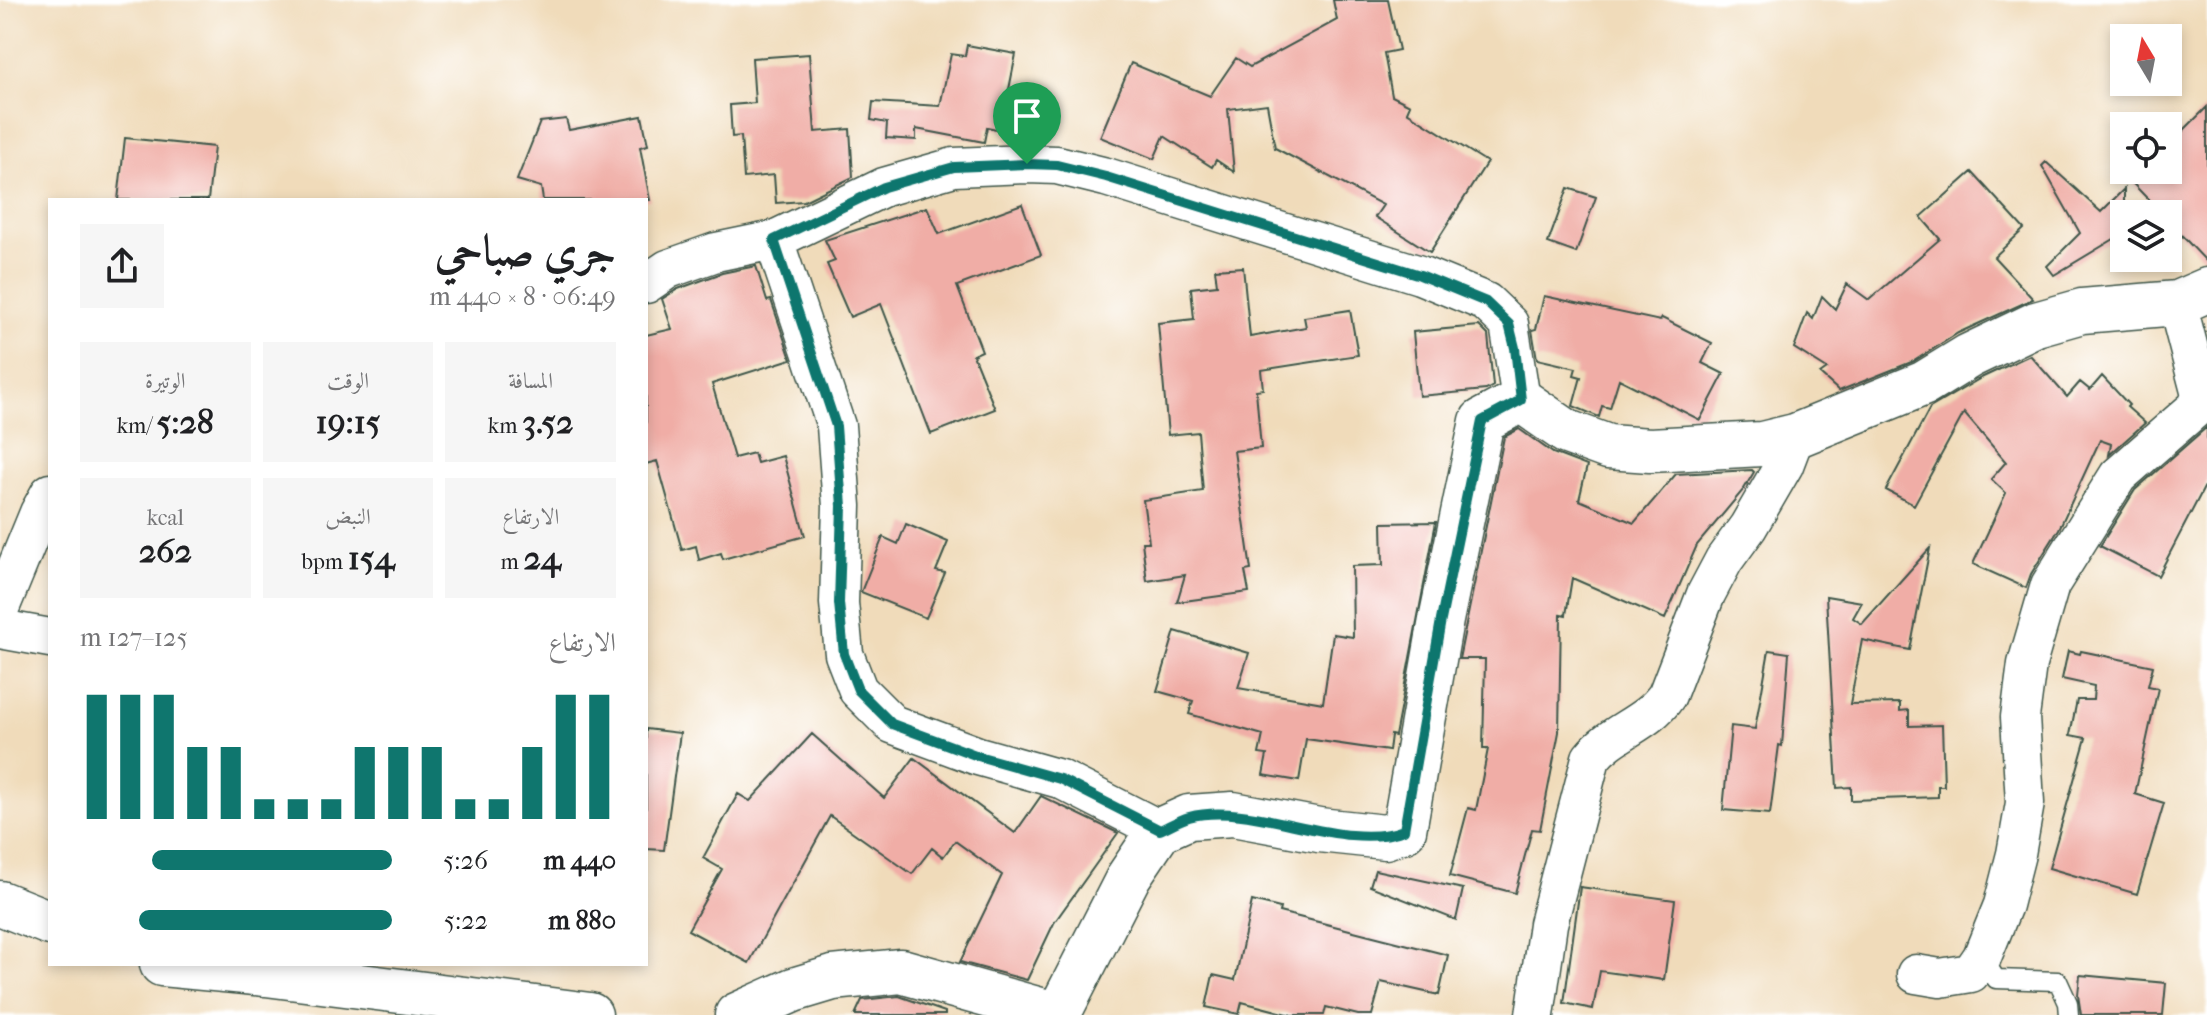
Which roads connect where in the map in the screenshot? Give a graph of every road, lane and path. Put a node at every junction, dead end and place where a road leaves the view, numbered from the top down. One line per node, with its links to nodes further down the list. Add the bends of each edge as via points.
1 (774, 240): 2 (street, via 716,252 668,269); 4 (street, via 884,187 954,167 1057,165 1420,275 1486,302 1509,324); 10 (street, via 836,426 842,506 840,616 844,654 858,690 892,724 1060,779)
2 (648, 283)
3 (2192, 297): 5 (street, via 2082,311 2036,324 1925,383); 13 (street, via 2201,395 2197,407 2118,476 2050,585 2027,664 2020,717 2025,803 2016,854)
4 (1521, 400): 5 (street, via 1567,432 1608,447 1762,444); 10 (street, via 1482,421 1404,830 1385,837 1233,814 1189,817)
5 (1795, 436): 19 (street, via 1784,465 1706,594 1667,695 1658,708 1611,738 1591,758 1548,924)
6 (48, 498): 7 (street)
7 (0, 608)
8 (0, 629): 9 (street)
9 (48, 638)
10 (1160, 830): 18 (street, via 1129,876)
11 (0, 903): 12 (street)
12 (48, 922)
13 (1982, 957): 15 (street, via 1971,973 1940,978); 20 (lane, via 1996,979 2058,981)
14 (183, 966): 16 (street)
15 (1916, 974)
16 (590, 1015)
17 (737, 1015): 18 (street, via 833,978 901,971)
18 (1058, 1015)
19 (1535, 1015)
20 (2069, 1015)

